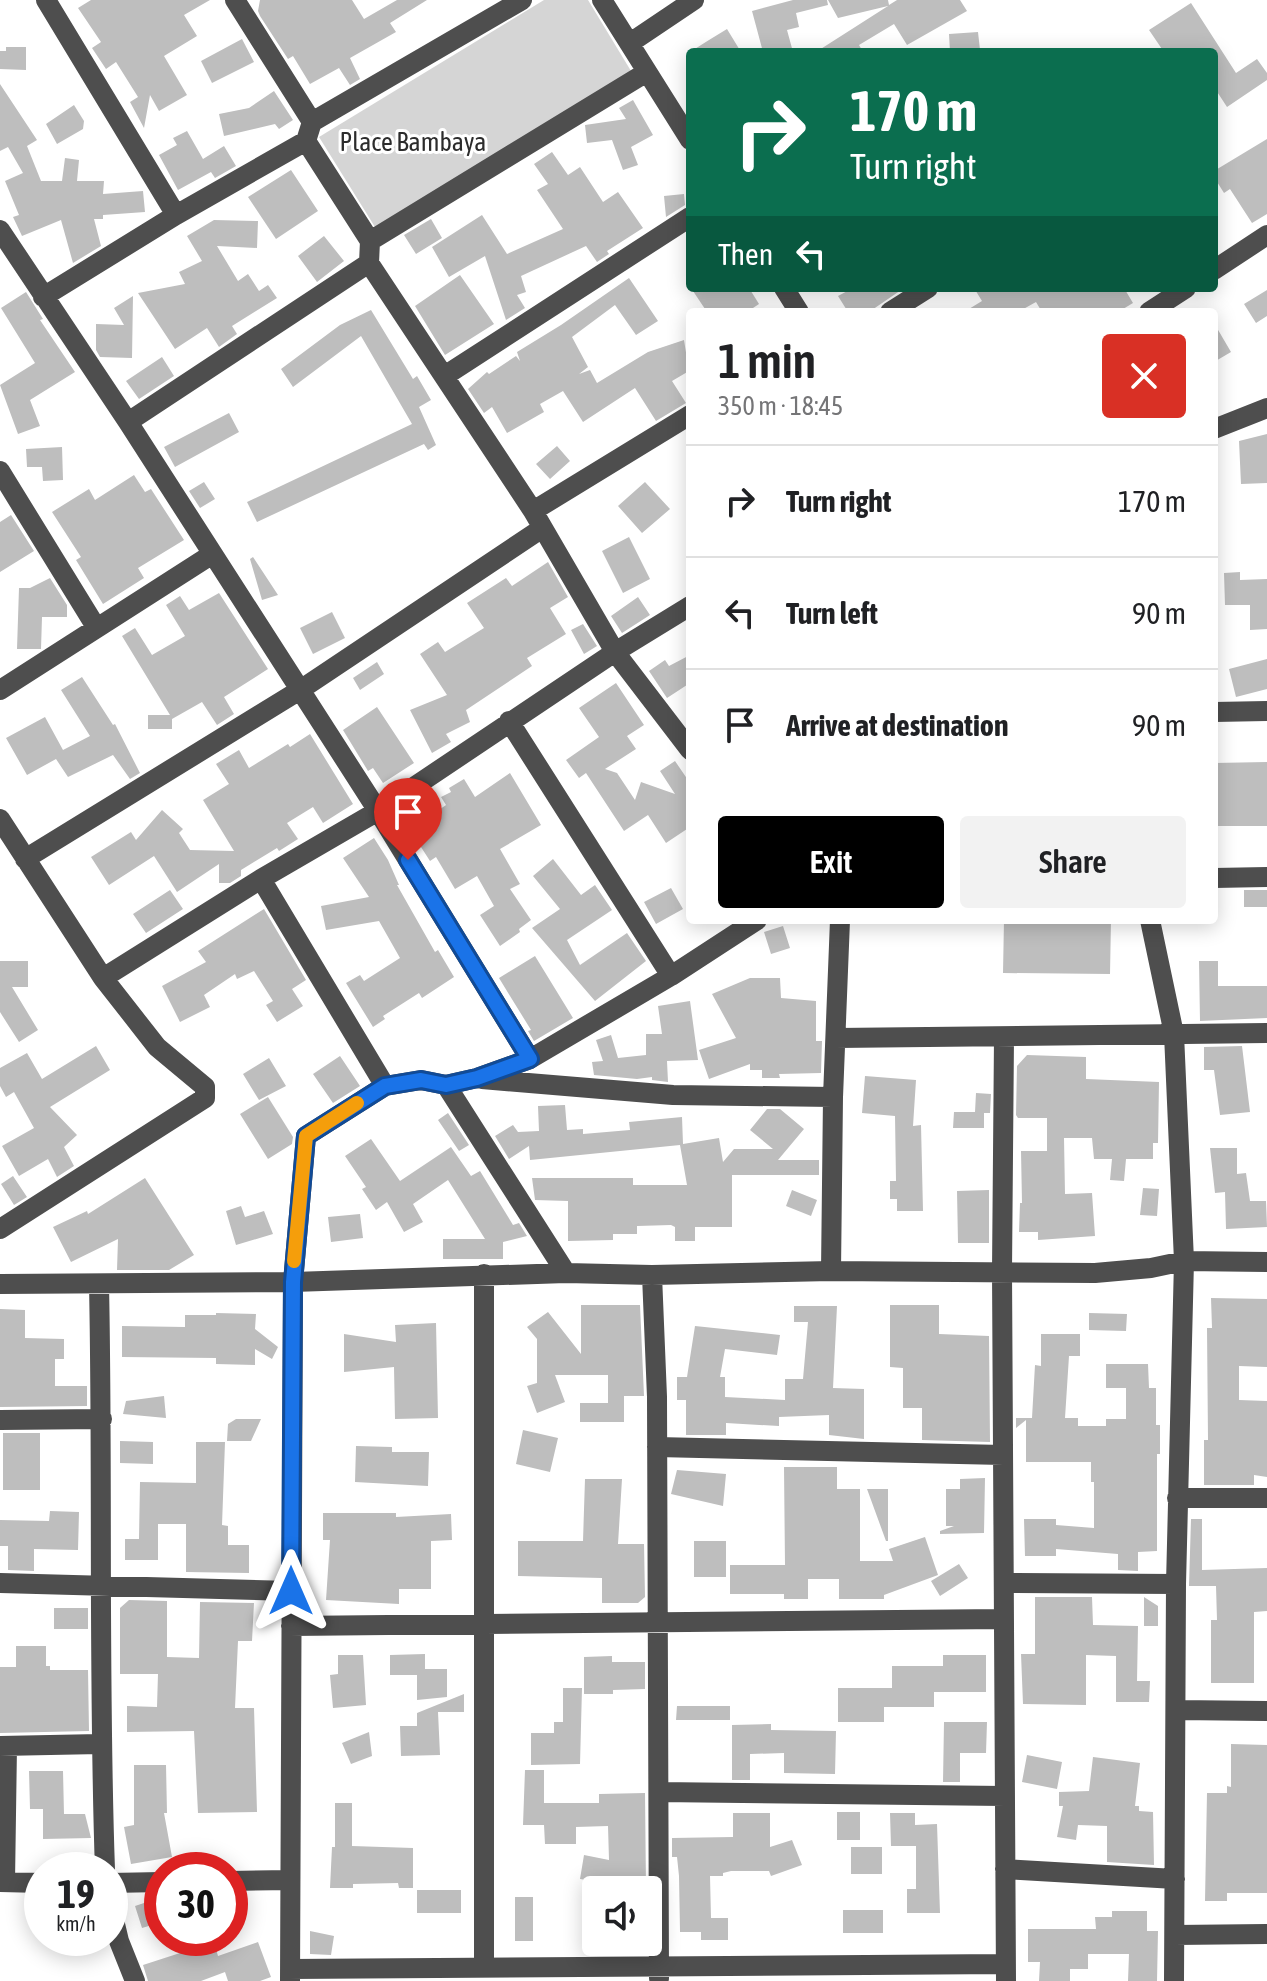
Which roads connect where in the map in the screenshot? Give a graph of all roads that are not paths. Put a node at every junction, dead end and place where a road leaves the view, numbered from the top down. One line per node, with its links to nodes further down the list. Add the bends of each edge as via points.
1 (46, 0): 10 (street)
2 (235, 0): 8 (street)
3 (522, 0): 8 (street)
4 (602, 0): 6 (street)
5 (694, 0): 6 (street)
6 (630, 43): 7 (street)
7 (647, 72): 9 (street); 14 (street)
8 (309, 131): 10 (street); 14 (street)
9 (686, 134)
10 (176, 215): 19 (street)
11 (686, 220): 22 (street)
12 (0, 230): 19 (street)
13 (1267, 235): 16 (street)
14 (370, 241): 15 (street)
15 (369, 263): 22 (street); 25 (street)
16 (1218, 267)
17 (922, 292): 20 (street)
18 (1180, 292): 21 (street)
19 (43, 297): 25 (street)
20 (896, 308)
21 (1155, 308)
22 (446, 375): 28 (street)
23 (1267, 408): 26 (street)
24 (686, 418): 28 (street)
25 (128, 422): 29 (street)
26 (1218, 427)
27 (0, 471): 31 (street)
28 (537, 520): 32 (street); 34 (street)
29 (211, 555): 31 (street); 34 (street)
30 (686, 608): 32 (street)
31 (96, 627): 33 (street)
32 (615, 652): 37 (street); 38 (street)
33 (0, 690)
34 (300, 690): 39 (street); 41 (street)
35 (1267, 711): 36 (street)
36 (1218, 712)
37 (509, 721): 39 (street); 48 (street)
38 (686, 745)
39 (378, 811): 44 (street); 54 (street)
40 (0, 819): 41 (street)
41 (25, 859): 49 (street)
42 (1267, 877): 43 (street)
43 (1218, 878)
44 (261, 879): 49 (street); 57 (street)
45 (751, 924): 48 (street)
46 (840, 924): 53 (street)
47 (1151, 924): 51 (street)
48 (671, 976): 54 (street)
49 (103, 978): 59 (street, via 157,1047 205,1087 205,1098)
50 (1267, 1033): 51 (street)
51 (1174, 1034): 52 (street); 60 (street)
52 (1004, 1037): 53 (street); 63 (street)
53 (837, 1038): 58 (street)
54 (530, 1059): 55 (street)
55 (477, 1078): 56 (street); 58 (street, via 673,1095)
56 (446, 1085): 57 (street, via 421,1080); 64 (street)
57 (385, 1086): 67 (street, via 306,1136)
58 (833, 1097): 62 (street)
59 (0, 1229)
60 (1184, 1261): 61 (street); 63 (street, via 1095,1273); 74 (street)
61 (1267, 1262)
62 (831, 1271): 63 (street); 66 (street)
63 (1002, 1271): 73 (street)
64 (566, 1273): 65 (street); 66 (street)
65 (484, 1274): 67 (street); 83 (street)
66 (652, 1275): 72 (street)
67 (293, 1282): 69 (street); 80 (street)
68 (0, 1284): 69 (street)
69 (99, 1284): 70 (street)
70 (102, 1419): 71 (street); 79 (street)
71 (0, 1420)
72 (657, 1447): 73 (street); 82 (street)
73 (1003, 1455): 77 (street)
74 (1177, 1498): 75 (street); 78 (street)
75 (1267, 1498)
76 (0, 1583): 79 (street)
77 (1004, 1583): 78 (street); 81 (street)
78 (1176, 1584): 85 (street)
79 (99, 1586): 80 (street); 87 (street)
80 (291, 1591): 84 (street)
81 (1003, 1619): 82 (street); 90 (street)
82 (658, 1622): 83 (street); 89 (street)
83 (483, 1623): 84 (street); 101 (street)
84 (291, 1626): 94 (street)
85 (1177, 1710): 86 (street); 93 (street)
86 (1267, 1711)
87 (100, 1744): 88 (street); 91 (street)
88 (4, 1746): 96 (street)
89 (659, 1792): 90 (street); 103 (street)
90 (1004, 1796): 92 (street)
91 (104, 1852)
92 (1005, 1869): 93 (street); 102 (street)
93 (1175, 1879): 99 (street)
94 (290, 1880): 95 (street); 104 (street)
95 (248, 1881)
96 (2, 1882): 97 (street)
97 (24, 1883)
98 (1267, 1934): 99 (street)
99 (1175, 1935): 106 (street)
100 (125, 1956): 105 (street)
101 (484, 1967): 103 (street); 104 (street)
102 (1006, 1973): 103 (street)
103 (659, 1974)
104 (290, 1975)
105 (135, 1981)
106 (1174, 1981)

